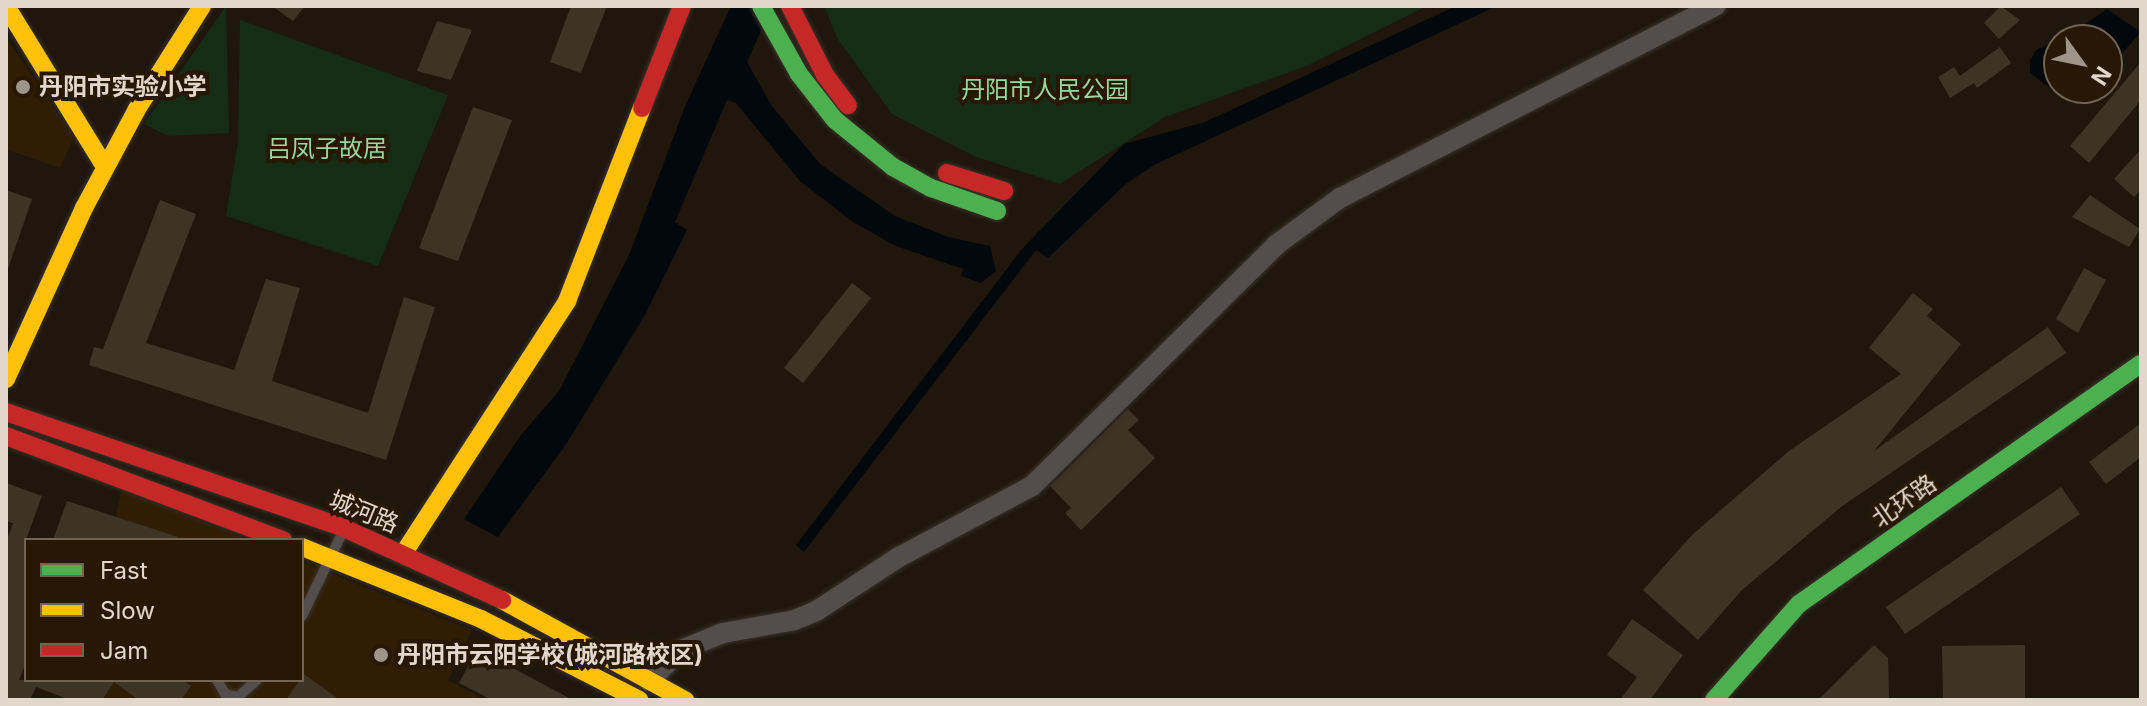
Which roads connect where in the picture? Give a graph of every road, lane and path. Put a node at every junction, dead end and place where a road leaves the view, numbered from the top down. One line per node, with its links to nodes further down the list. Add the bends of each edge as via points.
1 (6, 6): 7 (main road)
2 (202, 6): 7 (main road)
3 (682, 6): 16 (main road, via 567,301)
4 (761, 6): 9 (main road, via 799,74 835,120 931,188)
5 (790, 6): 8 (main road, via 825,75 883,138 937,170)
6 (1716, 6): 19 (street, via 1340,198 1276,245 1032,486 899,557 818,610 795,620 723,633 681,650)
7 (105, 167): 11 (main road)
8 (1004, 191)
9 (997, 211)
10 (2141, 364): 24 (main road, 北环路, via 1799,604)
11 (6, 379)
12 (6, 412): 14 (main road, 城河路)
13 (6, 436): 15 (main road)
14 (344, 528): 16 (main road, 城河路); 17 (lane)
15 (278, 538)
16 (403, 554): 19 (main road, 城河路, via 581,640)
17 (315, 555): 18 (lane); 22 (main road, via 481,619)
18 (304, 607)
19 (649, 681): 23 (main road, 城河路)
20 (255, 682): 21 (lane, via 238,697)
21 (222, 697)
22 (639, 700)
23 (685, 700)
24 (1714, 700)

